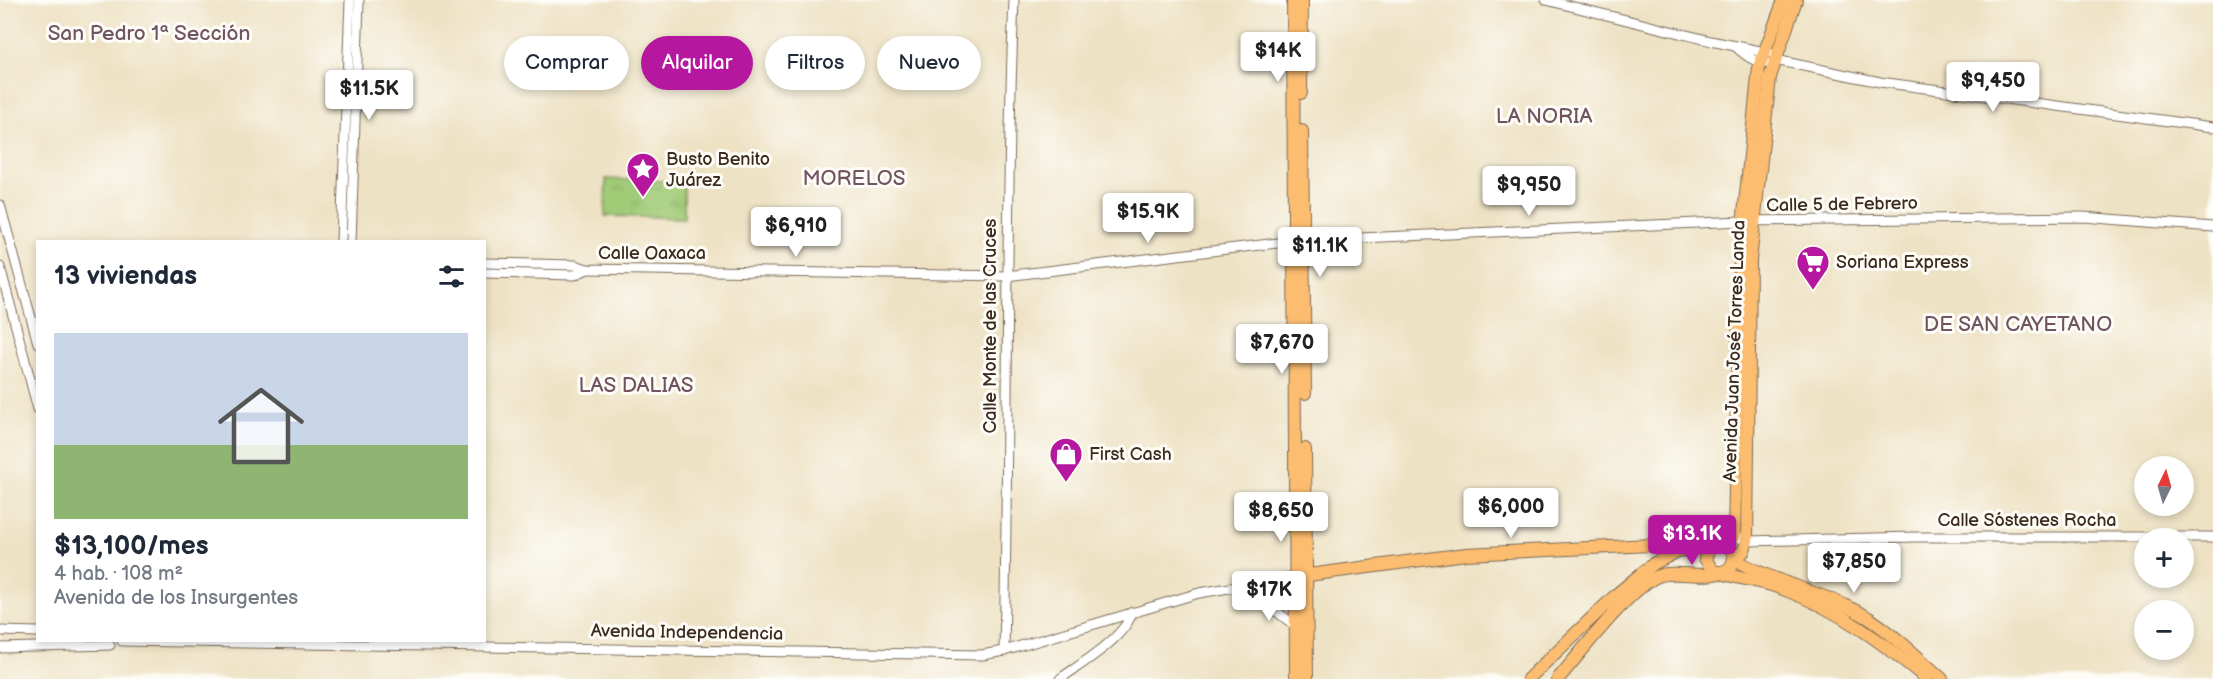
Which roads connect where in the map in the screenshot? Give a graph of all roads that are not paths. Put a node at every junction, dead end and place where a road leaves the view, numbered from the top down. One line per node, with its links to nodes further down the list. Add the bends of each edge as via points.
1 (350, 0): 14 (street)
2 (359, 0): 15 (street)
3 (1014, 0): 21 (street, Calle Monte de las Cruces)
4 (1293, 0): 16 (main road)
5 (1302, 0): 16 (main road)
6 (1546, 0): 9 (street, via 1735,46)
7 (1784, 0): 9 (main road, Avenida Juan José Torres Landa)
8 (1796, 0): 9 (main road, Avenida Juan José Torres Landa)
9 (1771, 59): 10 (street, via 1880,82); 12 (main road, Avenida Juan José Torres Landa)
10 (2213, 128)
11 (0, 205): 22 (street)
12 (1749, 222): 13 (street, Calle 5 de Febrero, via 2083,217); 16 (street, Calle 5 de Febrero); 25 (main road, Avenida Juan José Torres Landa, via 1740,253)
13 (2213, 227)
14 (341, 240)
15 (351, 240)
16 (1299, 241): 21 (street, Calle 5 de Febrero); 29 (main road)
17 (486, 264): 19 (street, Calle Oaxaca)
18 (0, 267): 23 (street)
19 (498, 268): 20 (street, Calle Oaxaca); 21 (street, Calle Oaxaca, via 575,275 587,269)
20 (486, 272)
21 (1006, 276): 42 (street, Calle Monte de las Cruces)
22 (36, 336)
23 (36, 402)
24 (2213, 537): 25 (street, Calle Sóstenes Rocha)
25 (1741, 539): 26 (main road); 27 (main road, via 1743,552)
26 (1714, 545): 27 (main road, via 1730,548); 28 (main road, via 1705,558 1707,565); 29 (main road, Avenida Independencia, via 1672,543 1466,554); 46 (main road, via 1678,551 1638,575)
27 (1734, 559): 28 (main road, via 1729,569); 31 (main road)
28 (1718, 573): 31 (main road); 47 (main road, via 1662,575 1646,581)
29 (1301, 576): 30 (street, Avenida Independencia); 33 (main road); 36 (main road)
30 (1240, 584): 32 (street, Avenida Independencia); 33 (street)
31 (1819, 599): 48 (main road); 49 (main road, via 1866,617)
32 (1132, 612): 42 (street, Avenida Independencia); 43 (street, via 1119,634)
33 (1296, 626): 36 (street); 44 (main road)
34 (0, 632): 35 (street)
35 (36, 632)
36 (1307, 634): 45 (main road)
37 (228, 642): 39 (street, Avenida Independencia)
38 (109, 643): 40 (street)
39 (335, 643): 42 (street, Avenida Independencia, via 982,655)
40 (40, 644): 41 (street)
41 (0, 648)
42 (1004, 651)
43 (1060, 679)
44 (1296, 679)
45 (1307, 679)
46 (1528, 679)
47 (1558, 679)
48 (1927, 679)
49 (1942, 679)

